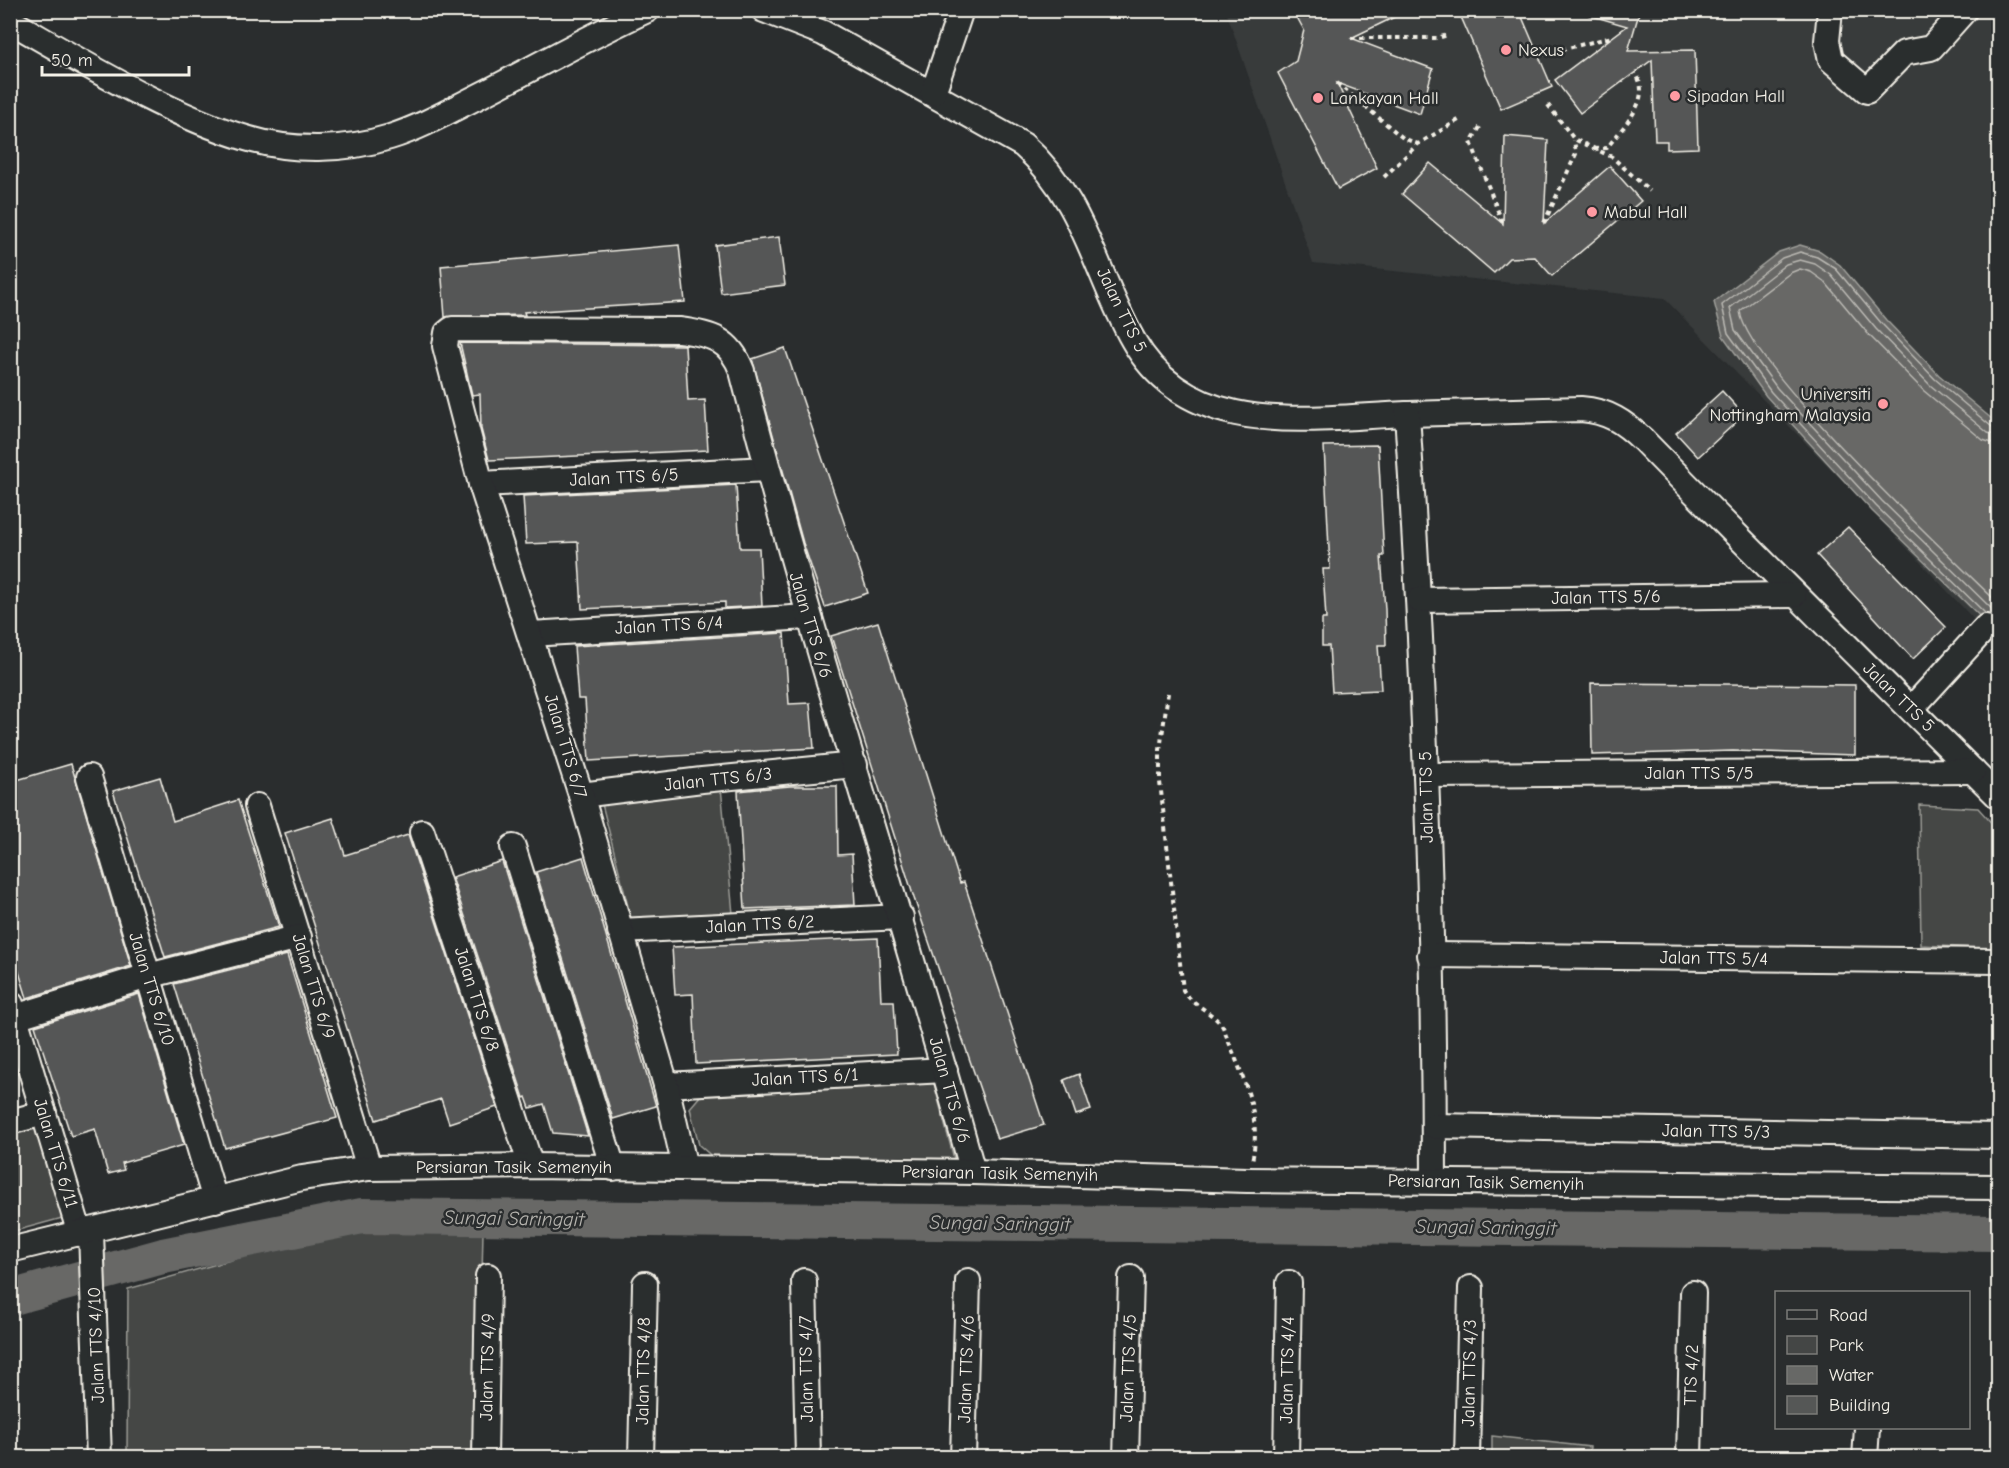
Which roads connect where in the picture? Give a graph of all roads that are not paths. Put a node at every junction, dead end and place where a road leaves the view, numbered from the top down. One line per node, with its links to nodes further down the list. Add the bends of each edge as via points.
1 (647, 10): 6 (street, via 434,120 390,137 345,147 296,147 238,135 118,81)
2 (764, 10): 7 (street, Jalan TTS 5, via 823,33)
3 (961, 10): 7 (street)
4 (1830, 10): 5 (street, via 1827,41 1831,60 1867,91 1904,53 1931,48)
5 (1965, 10)
6 (10, 21)
7 (933, 93): 9 (street, Jalan TTS 5, via 1023,145 1043,163 1076,212 1133,340 1150,364 1184,394 1240,415 1292,419)
8 (452, 329): 10 (street, Jalan TTS 6/6, via 662,330 695,332 712,338 737,358); 11 (street, Jalan TTS 6/7, via 445,345)
9 (1407, 414): 12 (street, Jalan TTS 5, via 1581,409 1607,414 1643,440); 13 (street, Jalan TTS 5)
10 (767, 469): 11 (street, Jalan TTS 6/5); 14 (street, Jalan TTS 6/6)
11 (482, 484): 16 (street, Jalan TTS 6/7)
12 (1794, 595): 13 (street, Jalan TTS 5/6); 17 (street, Jalan TTS 5)
13 (1419, 600): 20 (street, Jalan TTS 5)
14 (808, 617): 16 (street, Jalan TTS 6/4); 18 (street, Jalan TTS 6/6)
15 (1986, 627): 17 (street)
16 (531, 634): 22 (street, Jalan TTS 6/7)
17 (1912, 708): 19 (street, Jalan TTS 5)
18 (855, 765): 22 (street, Jalan TTS 6/3); 27 (street, Jalan TTS 6/6)
19 (1973, 771): 20 (street, Jalan TTS 5/5); 23 (street, Jalan TTS 5)
20 (1426, 775): 30 (street, Jalan TTS 5)
21 (89, 777): 32 (street, Jalan TTS 6/10)
22 (581, 795): 28 (street, Jalan TTS 6/7)
23 (1998, 796)
24 (257, 806): 29 (street, Jalan TTS 6/9)
25 (422, 832): 40 (street, Jalan TTS 6/8)
26 (513, 847): 42 (street)
27 (901, 917): 28 (street, Jalan TTS 6/2); 34 (street, Jalan TTS 6/6)
28 (620, 932): 35 (street, Jalan TTS 6/7)
29 (299, 937): 32 (street); 41 (street, Jalan TTS 6/9)
30 (1430, 955): 31 (street, Jalan TTS 5/4); 38 (street, Jalan TTS 5)
31 (1998, 961)
32 (148, 976): 33 (street); 47 (street, Jalan TTS 6/10)
33 (13, 1010): 36 (street, Jalan TTS 6/11)
34 (945, 1070): 35 (street, Jalan TTS 6/1); 44 (street, Jalan TTS 6/6)
35 (666, 1084): 43 (street, Jalan TTS 6/7)
36 (44, 1113): 37 (street); 48 (street, Jalan TTS 6/11)
37 (10, 1122)
38 (1434, 1126): 39 (street, Jalan TTS 5/3); 45 (street, Jalan TTS 5)
39 (1998, 1136)
40 (531, 1166): 41 (street, Persiaran Tasik Semenyih); 42 (street, Persiaran Tasik Semenyih)
41 (369, 1168): 47 (street, Persiaran Tasik Semenyih, via 302,1178)
42 (613, 1168): 43 (street, Persiaran Tasik Semenyih)
43 (685, 1168): 44 (street, Persiaran Tasik Semenyih)
44 (973, 1172): 45 (street, Persiaran Tasik Semenyih)
45 (1434, 1181): 46 (street, Persiaran Tasik Semenyih)
46 (1998, 1187)
47 (215, 1200): 48 (street, Persiaran Tasik Semenyih)
48 (85, 1233): 49 (street, Persiaran Tasik Semenyih); 59 (street, Jalan TTS 4/10, via 95,1297)
49 (10, 1250)
50 (488, 1276): 60 (street, Jalan TTS 4/9)
51 (1131, 1278): 64 (street, Jalan TTS 4/5)
52 (804, 1281): 62 (street, Jalan TTS 4/7)
53 (968, 1281): 63 (street, Jalan TTS 4/6)
54 (1289, 1283): 65 (street, Jalan TTS 4/4)
55 (645, 1284): 61 (street, Jalan TTS 4/8)
56 (1471, 1288): 66 (street, Jalan TTS 4/3)
57 (1693, 1293): 67 (street, TTS 4/2)
58 (1867, 1429): 68 (street)
59 (99, 1458)
60 (485, 1458)
61 (640, 1458)
62 (807, 1458)
63 (963, 1458)
64 (1126, 1458)
65 (1286, 1458)
66 (1467, 1458)
67 (1689, 1458)
68 (1865, 1458)

